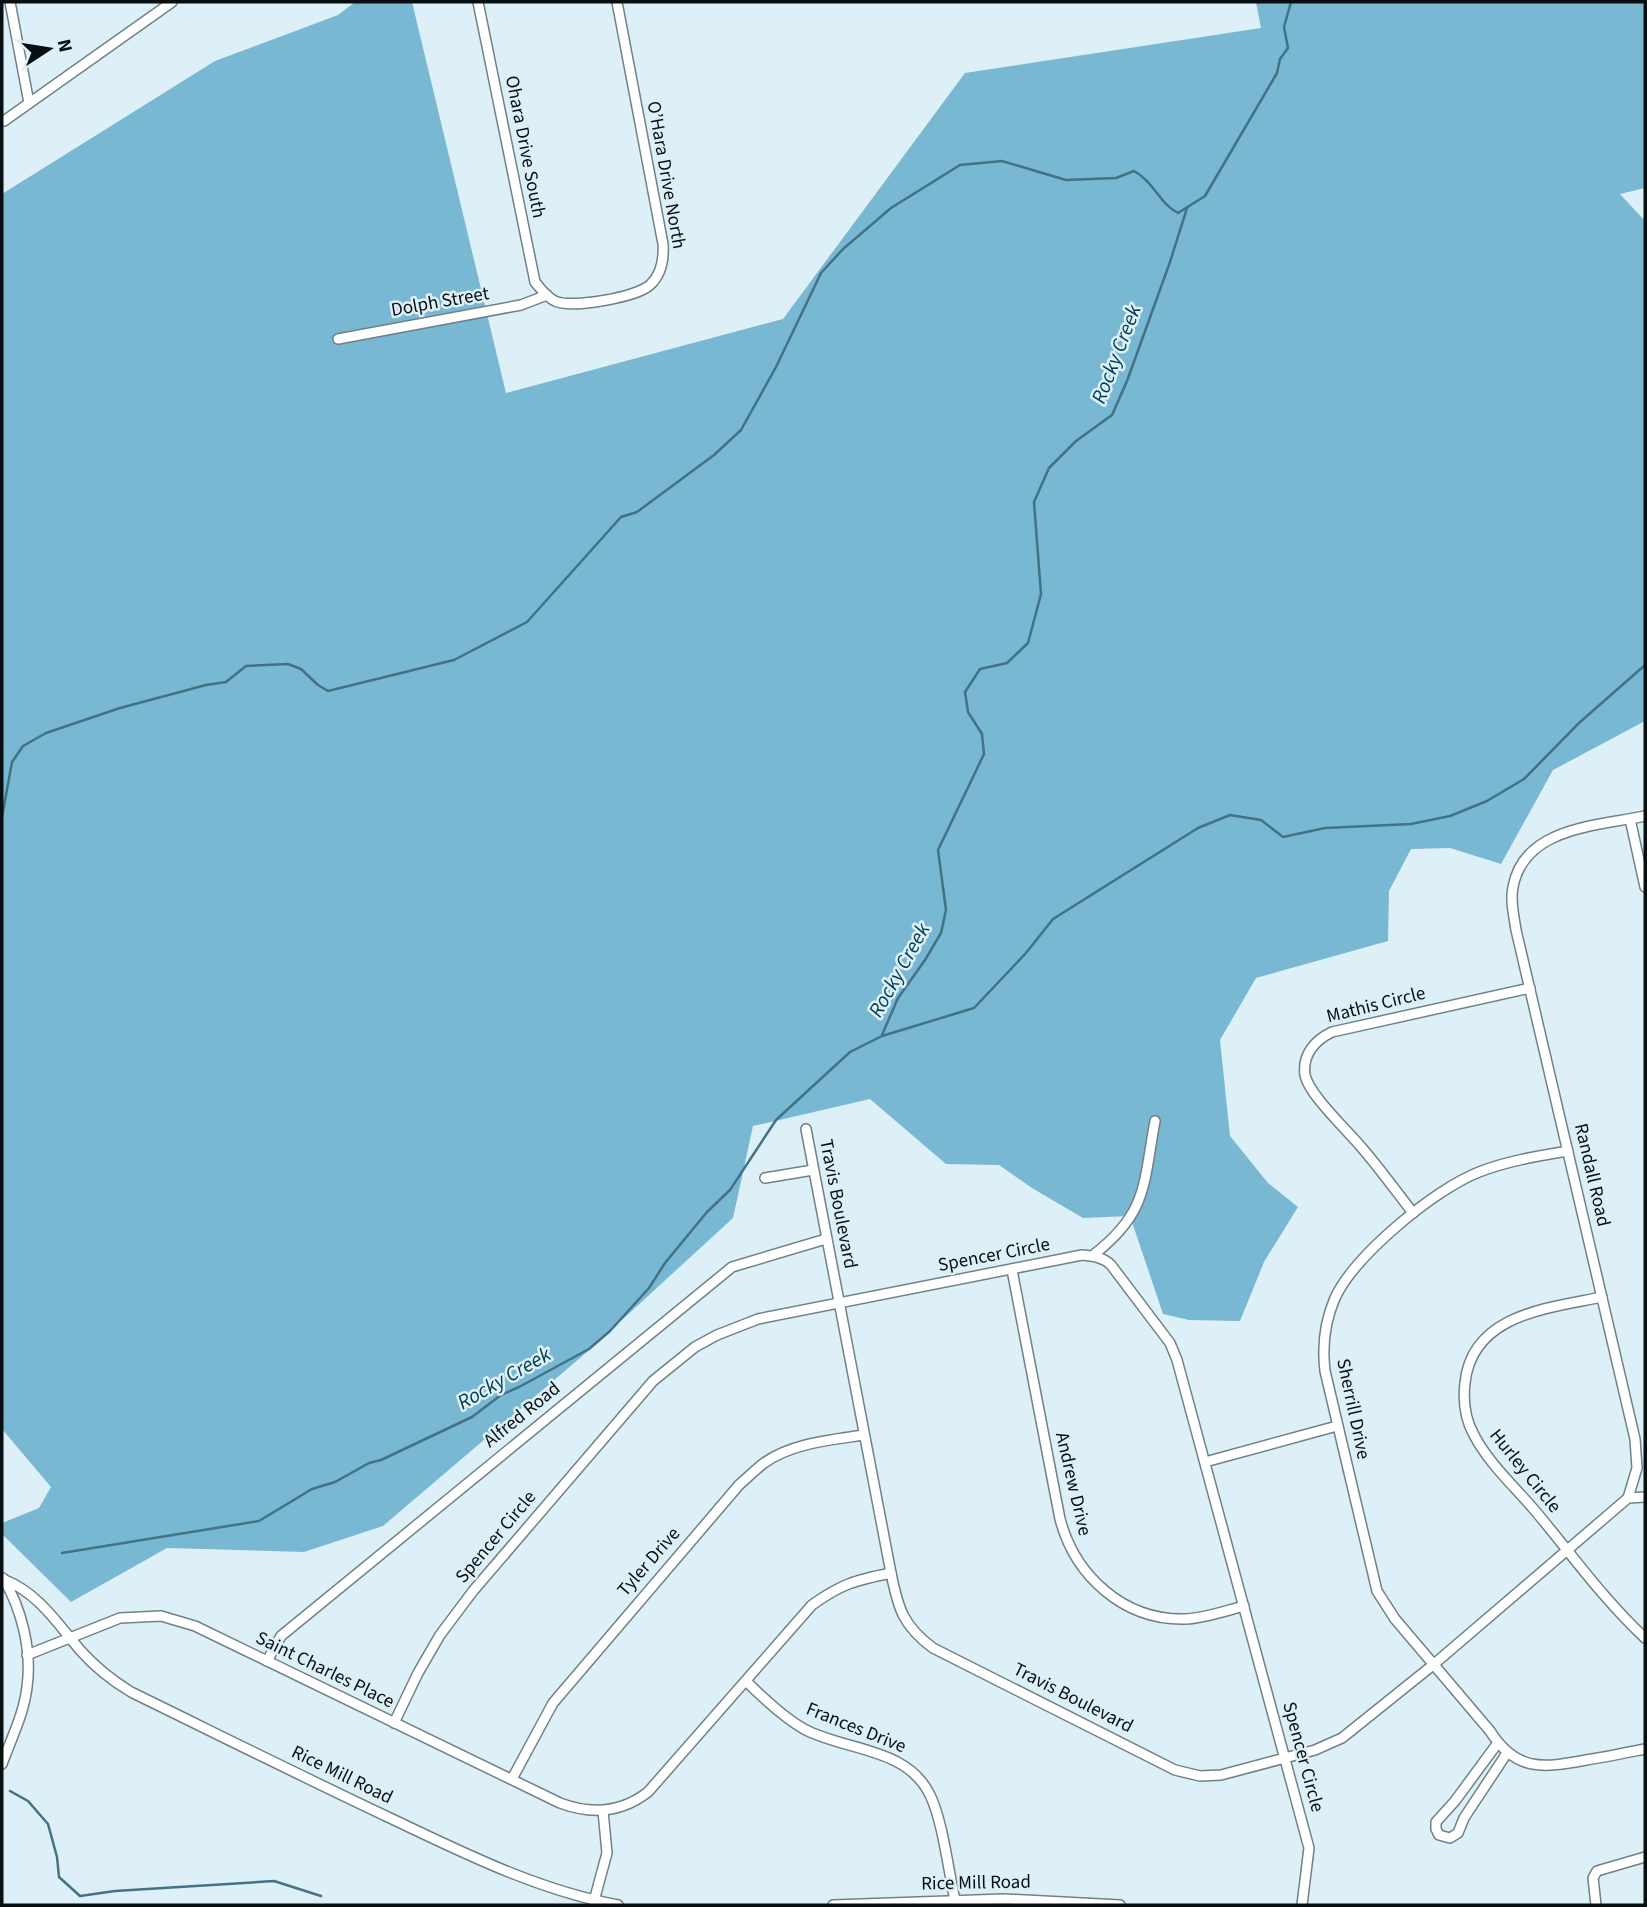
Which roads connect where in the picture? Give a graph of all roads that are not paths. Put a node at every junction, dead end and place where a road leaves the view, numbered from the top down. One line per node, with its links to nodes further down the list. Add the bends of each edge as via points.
1 (10, 2): 5 (street)
2 (172, 2): 5 (street)
3 (478, 2): 7 (street, Ohara Drive South, via 533,273)
4 (617, 2): 7 (street, O’Hara Drive North, via 663,244 662,264 650,285 635,293 570,304)
5 (29, 103): 6 (street)
6 (4, 121)
7 (547, 295): 8 (street, Dolph Street, via 521,305)
8 (338, 339)
9 (1645, 816): 10 (street)
10 (1630, 819): 11 (street); 12 (street, Randall Road, via 1558,834 1537,845 1524,861 1512,902)
11 (1645, 887)
12 (1530, 988): 15 (street, Randall Road); 18 (street, Mathis Circle, via 1332,1032 1307,1055 1305,1072 1310,1086)
13 (1154, 1121): 20 (street, via 1138,1206 1124,1229)
14 (806, 1129): 16 (street, Travis Boulevard)
15 (1568, 1151): 18 (street, Sherrill Drive, via 1480,1171); 22 (street, Randall Road)
16 (813, 1170): 17 (street); 19 (street, Travis Boulevard)
17 (765, 1178)
18 (1413, 1213): 24 (street, Sherrill Drive, via 1350,1274 1329,1315 1323,1355)
19 (826, 1240): 23 (street, Travis Boulevard); 36 (street, Alfred Road, via 732,1266 281,1636)
20 (1092, 1256): 21 (street, Spencer Circle); 26 (street, Spencer Circle, via 1111,1265 1170,1343)
21 (1012, 1270): 23 (street, Spencer Circle); 32 (street, Andrew Drive, via 1060,1519 1082,1568 1116,1600 1148,1614 1185,1619)
22 (1602, 1297): 28 (street, Randall Road, via 1637,1456 1636,1479); 29 (street, Hurley Circle, via 1507,1321 1483,1343 1466,1375 1466,1413 1474,1437)
23 (838, 1303): 25 (street, Travis Boulevard); 39 (street, Spencer Circle, via 739,1325 684,1354 653,1381 472,1591 418,1672)
24 (1337, 1426): 26 (street); 37 (street, Sherrill Drive, via 1377,1591)
25 (864, 1435): 30 (street, Travis Boulevard); 45 (street, Tyler Drive, via 785,1452 739,1485 553,1703)
26 (1205, 1462): 32 (street, Spencer Circle)
27 (1645, 1497): 28 (street)
28 (1628, 1498): 29 (street, Travis Boulevard)
29 (1568, 1551): 33 (street, Hurley Circle); 37 (street, Travis Boulevard)
30 (891, 1573): 38 (street, Saint Charles Place, via 853,1581 812,1605); 43 (street, Travis Boulevard, via 901,1615 933,1648 1175,1770 1210,1776)
31 (3, 1579): 34 (street, Rice Mill Road, via 29,1593); 35 (street, via 21,1621)
32 (1244, 1606): 43 (street, Spencer Circle)
33 (1645, 1638)
34 (71, 1639): 35 (street, Saint Charles Place); 36 (street, Saint Charles Place, via 110,1620 161,1616 195,1626); 49 (street, Rice Mill Road, via 113,1681 131,1692 441,1843)
35 (27, 1655): 44 (street, via 26,1693)
36 (268, 1661): 39 (street, Saint Charles Place)
37 (1433, 1665): 40 (street); 43 (street, Travis Boulevard, via 1350,1733)
38 (746, 1681): 46 (street, Saint Charles Place, via 648,1792 621,1808); 48 (street, Frances Drive, via 806,1730 881,1755 914,1774 930,1795 937,1815)
39 (394, 1723): 45 (street, Saint Charles Place)
40 (1497, 1744): 42 (street); 42 (street, via 1436,1822 1439,1835 1446,1838 1458,1833)
41 (1645, 1749): 42 (street, via 1544,1767)
42 (1507, 1753)
43 (1285, 1759): 53 (street, Spencer Circle, via 1309,1849)
44 (2, 1764)
45 (512, 1779): 46 (street, Saint Charles Place, via 568,1806)
46 (603, 1811): 49 (street, via 607,1853)
47 (1645, 1857): 54 (street, via 1597,1871 1593,1878)
48 (955, 1900): 51 (street, Rice Mill Road); 52 (street, Rice Mill Road)
49 (594, 1901): 50 (street, Rice Mill Road)
50 (618, 1905)
51 (833, 1905)
52 (1120, 1905)
53 (1302, 1905)
54 (1596, 1905)

